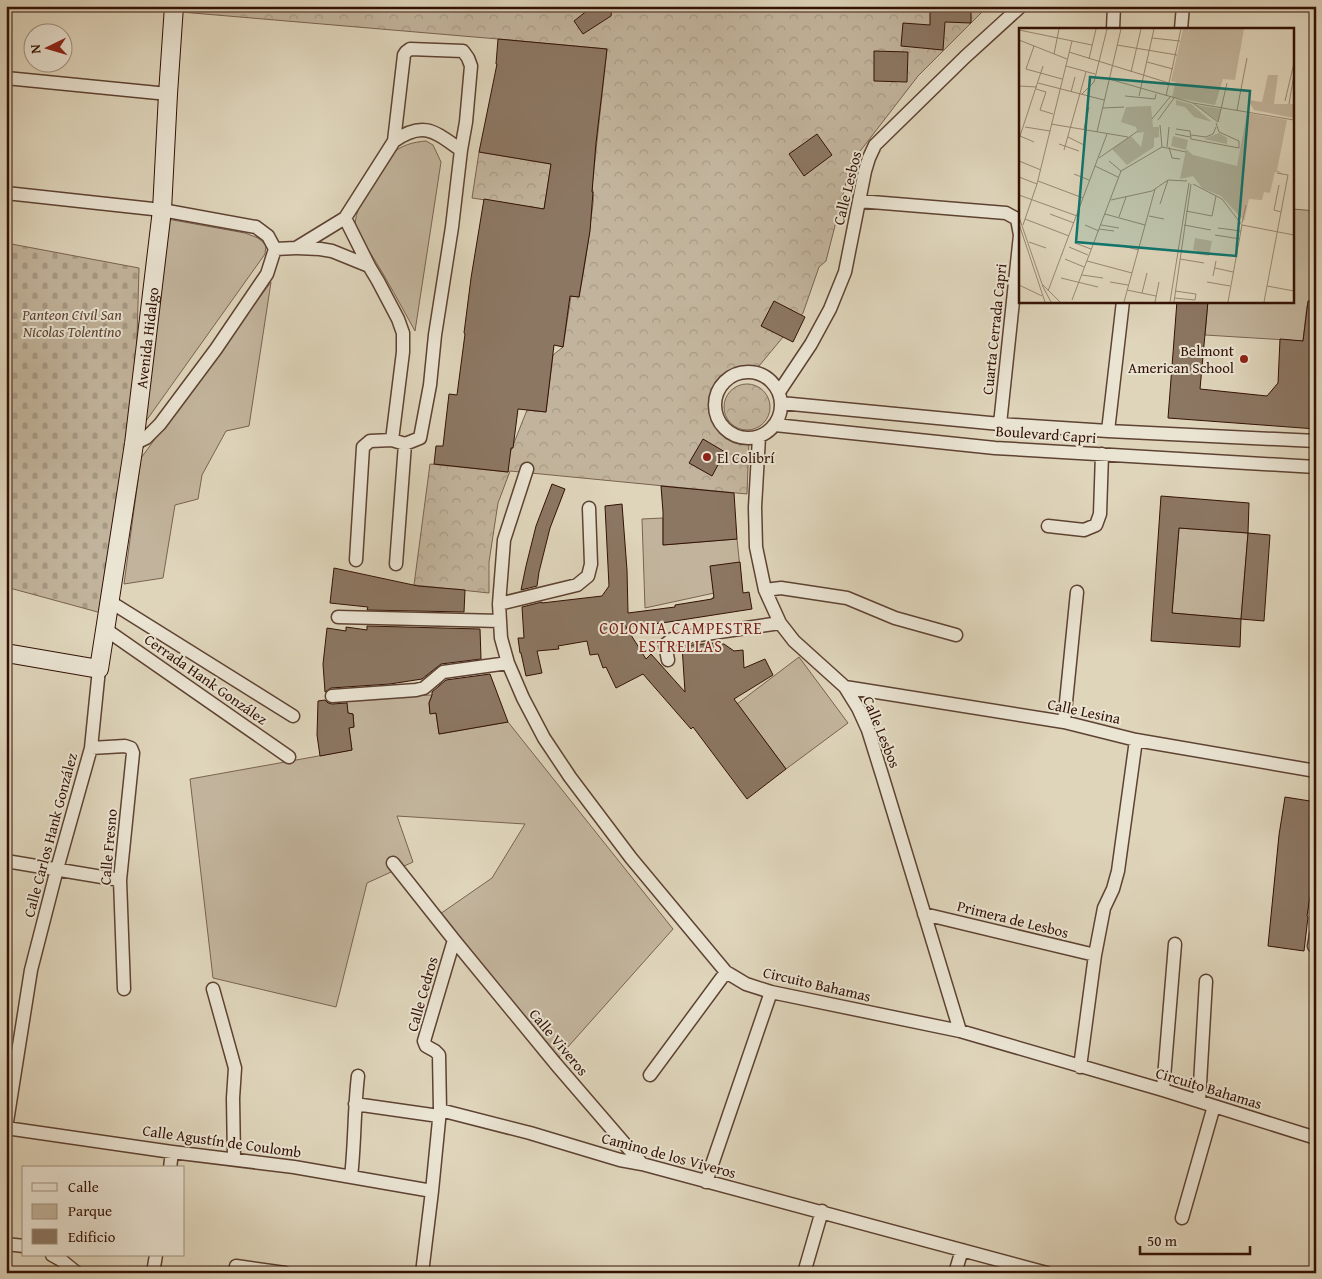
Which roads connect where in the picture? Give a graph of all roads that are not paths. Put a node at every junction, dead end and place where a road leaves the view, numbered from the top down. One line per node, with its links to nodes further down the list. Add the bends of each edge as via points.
1 (174, 6): 8 (street, Avenida Hidalgo)
2 (1022, 6): 12 (street, Calle Lesbos, via 875,146)
3 (1114, 6): 5 (street)
4 (1182, 6): 6 (street)
5 (1113, 28)
6 (1181, 28)
7 (6, 78): 8 (street)
8 (168, 94): 13 (street, Avenida Hidalgo)
9 (394, 141): 10 (street, via 410,131 425,129); 10 (street, via 406,52 410,49 463,51 471,66); 14 (street)
10 (461, 150): 29 (street, via 420,438)
11 (6, 193): 13 (street)
12 (859, 201): 15 (street, Cuarta Cerrada Capri, via 1006,213 1017,219); 21 (street, Calle Lesbos, via 845,272 830,309)
13 (162, 210): 18 (street, via 256,227 268,236); 28 (street, Avenida Hidalgo)
14 (345, 218): 17 (street); 19 (street)
15 (1019, 230)
16 (1019, 244): 22 (street, Cuarta Cerrada Capri)
17 (296, 248): 18 (street); 19 (street, via 332,251)
18 (275, 249): 28 (street, via 267,274 216,349 160,424 146,438)
19 (369, 266): 26 (street, via 403,333 404,352)
20 (1123, 302): 24 (street)
21 (780, 398): 22 (street, Boulevard Capri); 23 (street, via 780,414); 25 (street, via 773,383 754,372 732,376 717,392 714,403 720,424 738,438)
22 (1000, 424): 24 (street, Boulevard Capri)
23 (775, 425): 25 (street); 30 (street, Boulevard Capri, via 995,448)
24 (1108, 431): 27 (street, Boulevard Capri)
25 (760, 437): 37 (street, Calle Lesbos, via 756,547)
26 (392, 440): 29 (street); 35 (street, via 370,441 363,447)
27 (1316, 441)
28 (134, 444): 39 (street, Avenida Hidalgo)
29 (405, 444): 36 (street)
30 (1102, 454): 31 (street, Boulevard Capri); 34 (street, via 1100,514 1096,525 1084,530)
31 (1316, 467)
32 (527, 469): 40 (street, Circuito Bahamas, via 504,540)
33 (589, 508): 40 (street, via 591,564 588,576 577,585)
34 (1048, 526)
35 (356, 560)
36 (396, 564)
37 (765, 590): 43 (street, Calle Lesbos); 45 (street, via 781,588 847,598 895,618)
38 (1077, 592): 53 (street)
39 (109, 601): 44 (street, Avenida Hidalgo); 52 (street)
40 (499, 604): 42 (street, Circuito Bahamas)
41 (338, 617): 42 (street)
42 (500, 621): 48 (street, Circuito Bahamas)
43 (780, 623): 47 (street, via 672,639 665,645); 50 (street, Calle Lesbos, via 794,642)
44 (105, 628): 49 (street, Avenida Hidalgo); 56 (street, Cerrada Hank González)
45 (956, 635)
46 (6, 653): 49 (street)
47 (668, 660)
48 (508, 663): 51 (street, via 443,672 424,688 416,690); 66 (street, Circuito Bahamas, via 544,738 570,777 631,858)
49 (99, 669): 55 (street, Calle Carlos Hank González)
50 (845, 687): 53 (street, Calle Lesina); 62 (street, Calle Lesbos, via 868,730)
51 (332, 696)
52 (293, 716)
53 (1064, 722): 54 (street, Calle Lesina)
54 (1136, 740): 57 (street, Calle Lesina); 65 (street, via 1118,871 1104,908)
55 (91, 748): 60 (street, Calle Carlos Hank González); 61 (street, Calle Fresno, via 125,746 133,753)
56 (289, 757)
57 (1316, 771)
58 (6, 861): 60 (street)
59 (393, 863): 63 (street, Calle Viveros)
60 (57, 869): 61 (street); 80 (street, Calle Carlos Hank González, via 31,970)
61 (120, 880): 68 (street, Calle Fresno)
62 (924, 914): 65 (street, Primera de Lesbos); 71 (street, Calle Lesbos)
63 (454, 940): 79 (street, Calle Cedros, via 424,1041 439,1056); 84 (street, Calle Viveros)
64 (1174, 944): 75 (street)
65 (1095, 955): 72 (street)
66 (726, 972): 70 (street, Circuito Bahamas, via 746,984); 73 (street)
67 (1206, 981): 76 (street)
68 (124, 989)
69 (213, 989): 83 (street, via 235,1068)
70 (771, 992): 71 (street, Circuito Bahamas); 87 (street)
71 (960, 1031): 72 (street, Circuito Bahamas)
72 (1080, 1067): 75 (street, Circuito Bahamas)
73 (650, 1075)
74 (358, 1076): 77 (street)
75 (1163, 1090): 76 (street, Circuito Bahamas)
76 (1199, 1101): 78 (street, Circuito Bahamas)
77 (354, 1104): 79 (street, Camino de los Viveros); 86 (street)
78 (1214, 1106): 81 (street, Circuito Bahamas); 90 (street)
79 (440, 1113): 84 (street, Camino de los Viveros, via 530,1133); 88 (street)
80 (6, 1128): 82 (street, Calle Agustín de Coulomb)
81 (1316, 1138)
82 (172, 1152): 83 (street, Calle Agustín de Coulomb); 85 (street)
83 (234, 1159): 86 (street, Calle Agustín de Coulomb)
84 (642, 1164): 87 (street, Camino de los Viveros)
85 (170, 1166)
86 (351, 1177): 88 (street, Calle Agustín de Coulomb)
87 (706, 1182): 89 (street, Camino de los Viveros)
88 (432, 1191): 101 (street)
89 (822, 1212): 93 (street, Camino de los Viveros); 102 (street)
90 (1182, 1218)
91 (6, 1244): 92 (street)
92 (22, 1246)
93 (962, 1250): 97 (street, Camino de los Viveros); 103 (street)
94 (54, 1256): 98 (street)
95 (156, 1256): 99 (street)
96 (236, 1266): 100 (street)
97 (1017, 1269): 104 (street, Camino de los Viveros)
98 (77, 1273)
99 (153, 1273)
100 (284, 1273)
101 (422, 1273)
102 (804, 1273)
103 (955, 1273)
104 (1047, 1273)

